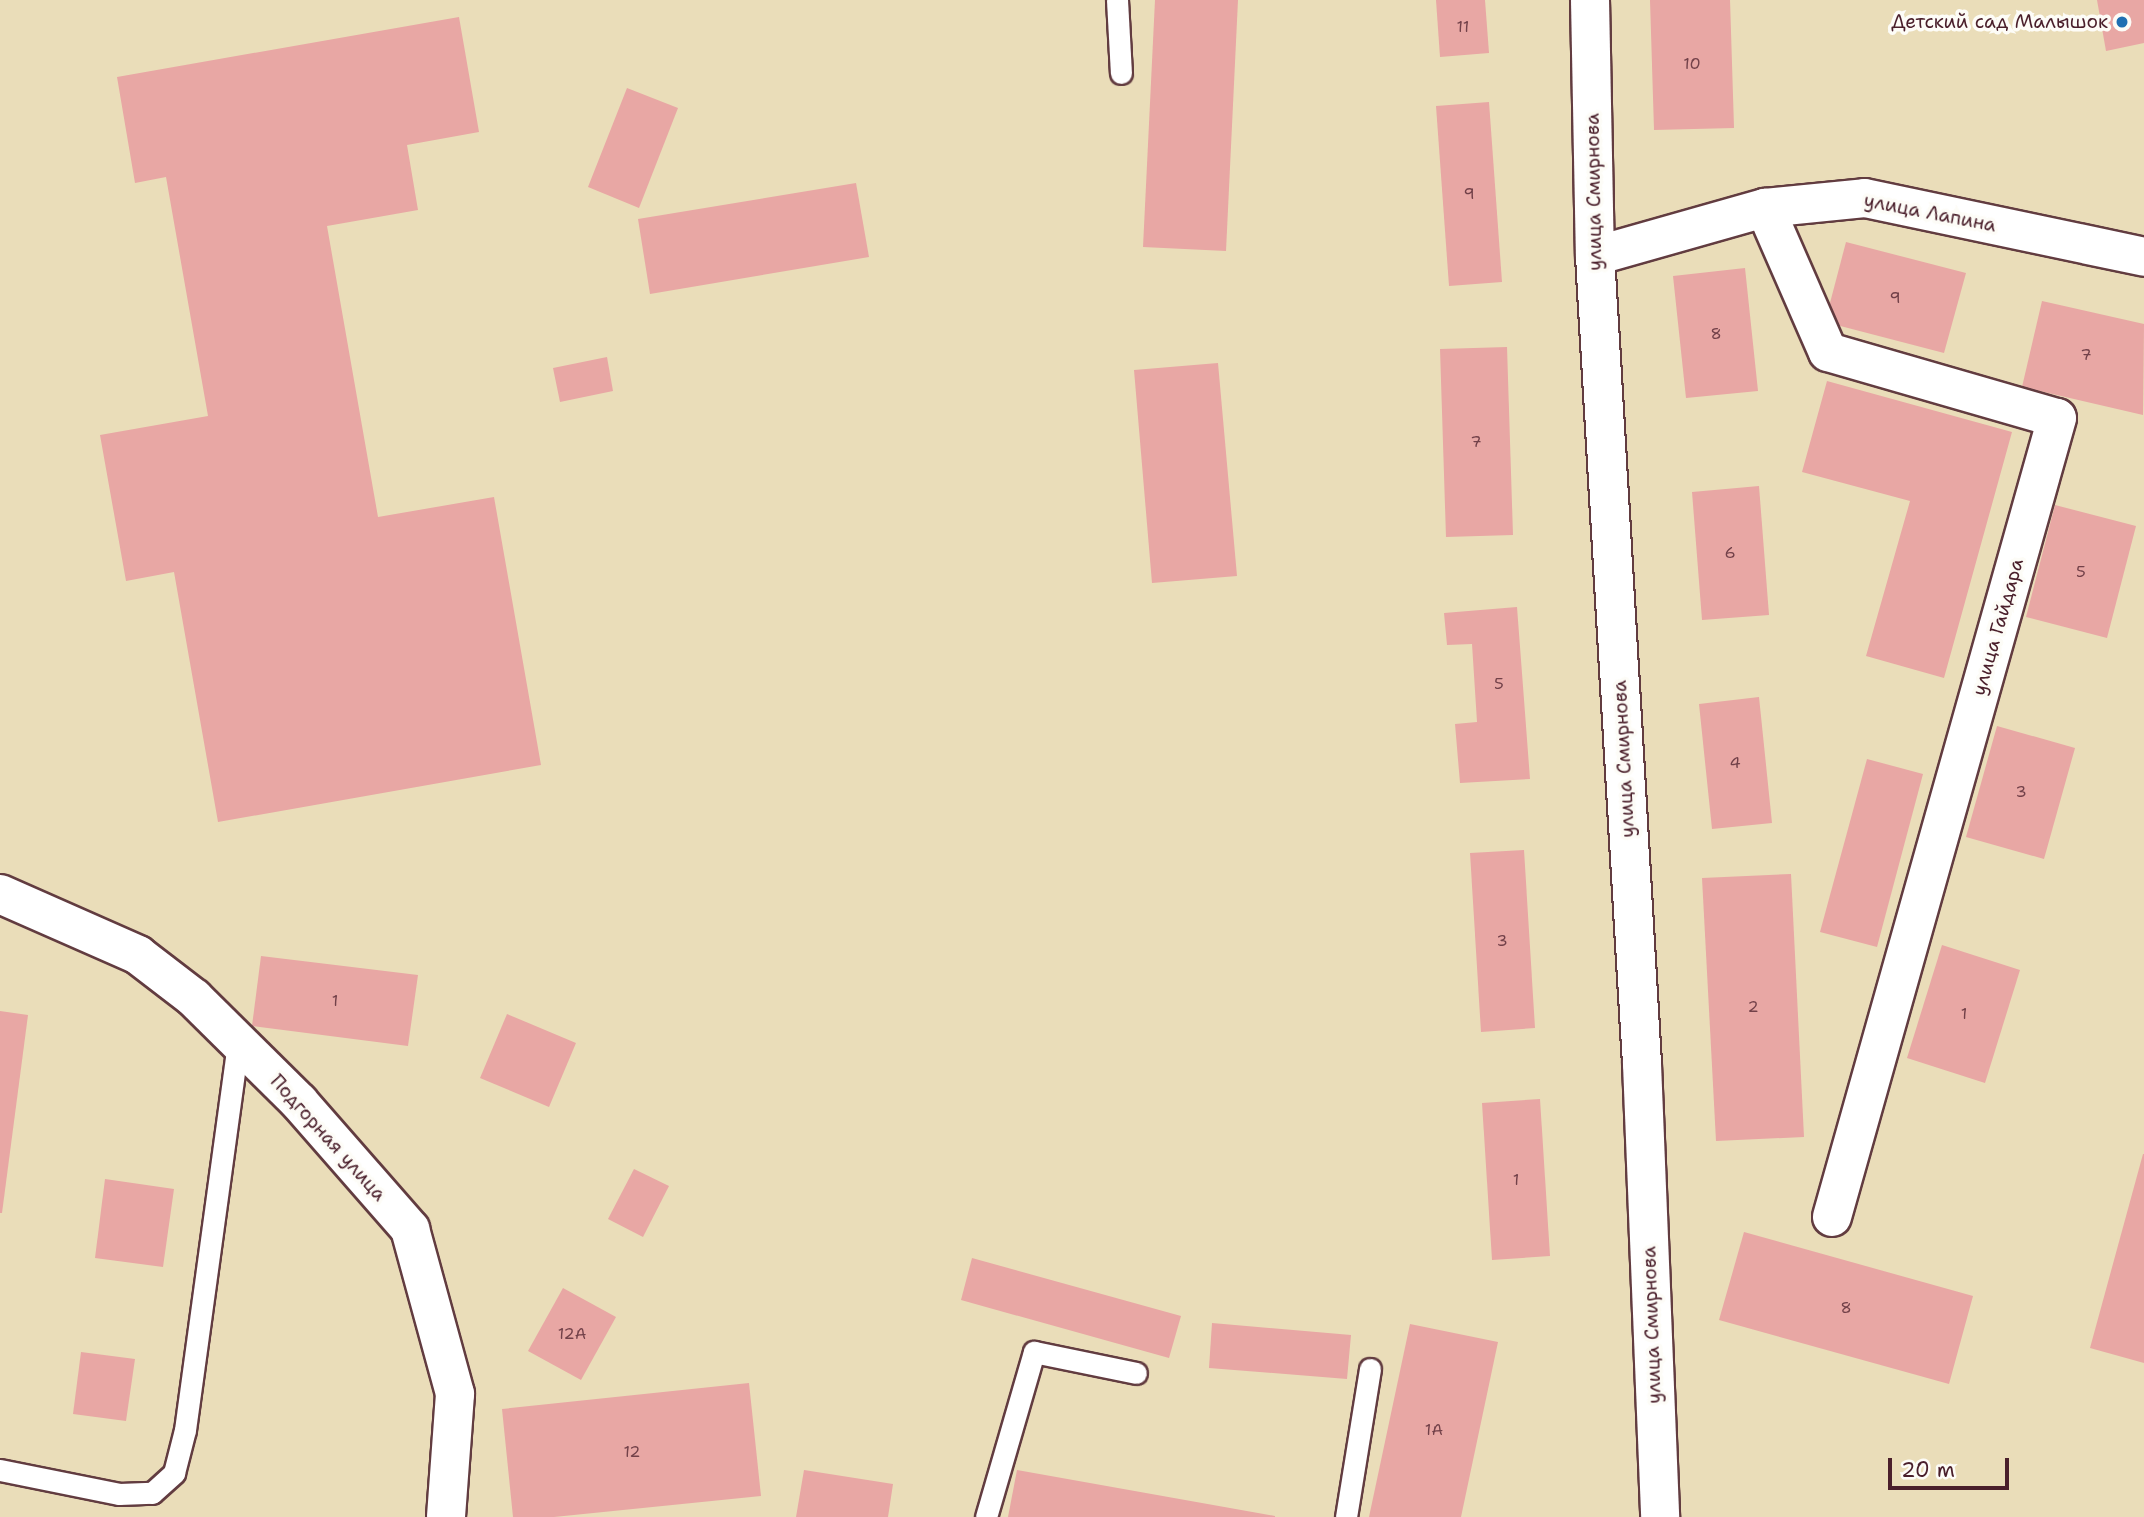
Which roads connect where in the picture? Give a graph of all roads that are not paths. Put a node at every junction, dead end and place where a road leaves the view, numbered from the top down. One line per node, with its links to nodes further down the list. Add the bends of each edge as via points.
1 (1117, 0): 3 (lane)
2 (1590, 0): 5 (street, улица Смирнова)
3 (1121, 73)
4 (1765, 208): 5 (street, улица Лапина); 6 (street, улица Лапина, via 1865,198); 9 (street, улица Гайдара, via 1828,352 2057,418)
5 (1595, 256): 16 (street, улица Смирнова, via 1642,1064)
6 (2144, 257)
7 (0, 894): 8 (street, Подгорная улица, via 138,955 194,998)
8 (238, 1042): 12 (lane, via 186,1430 174,1473 152,1493 119,1494); 13 (street, Подгорная улица, via 299,1102 410,1229 455,1394)
9 (1832, 1217)
10 (1370, 1369): 15 (lane)
11 (1136, 1373): 14 (lane, via 1034,1352)
12 (0, 1470)
13 (446, 1517)
14 (986, 1517)
15 (1346, 1517)
16 (1660, 1517)

